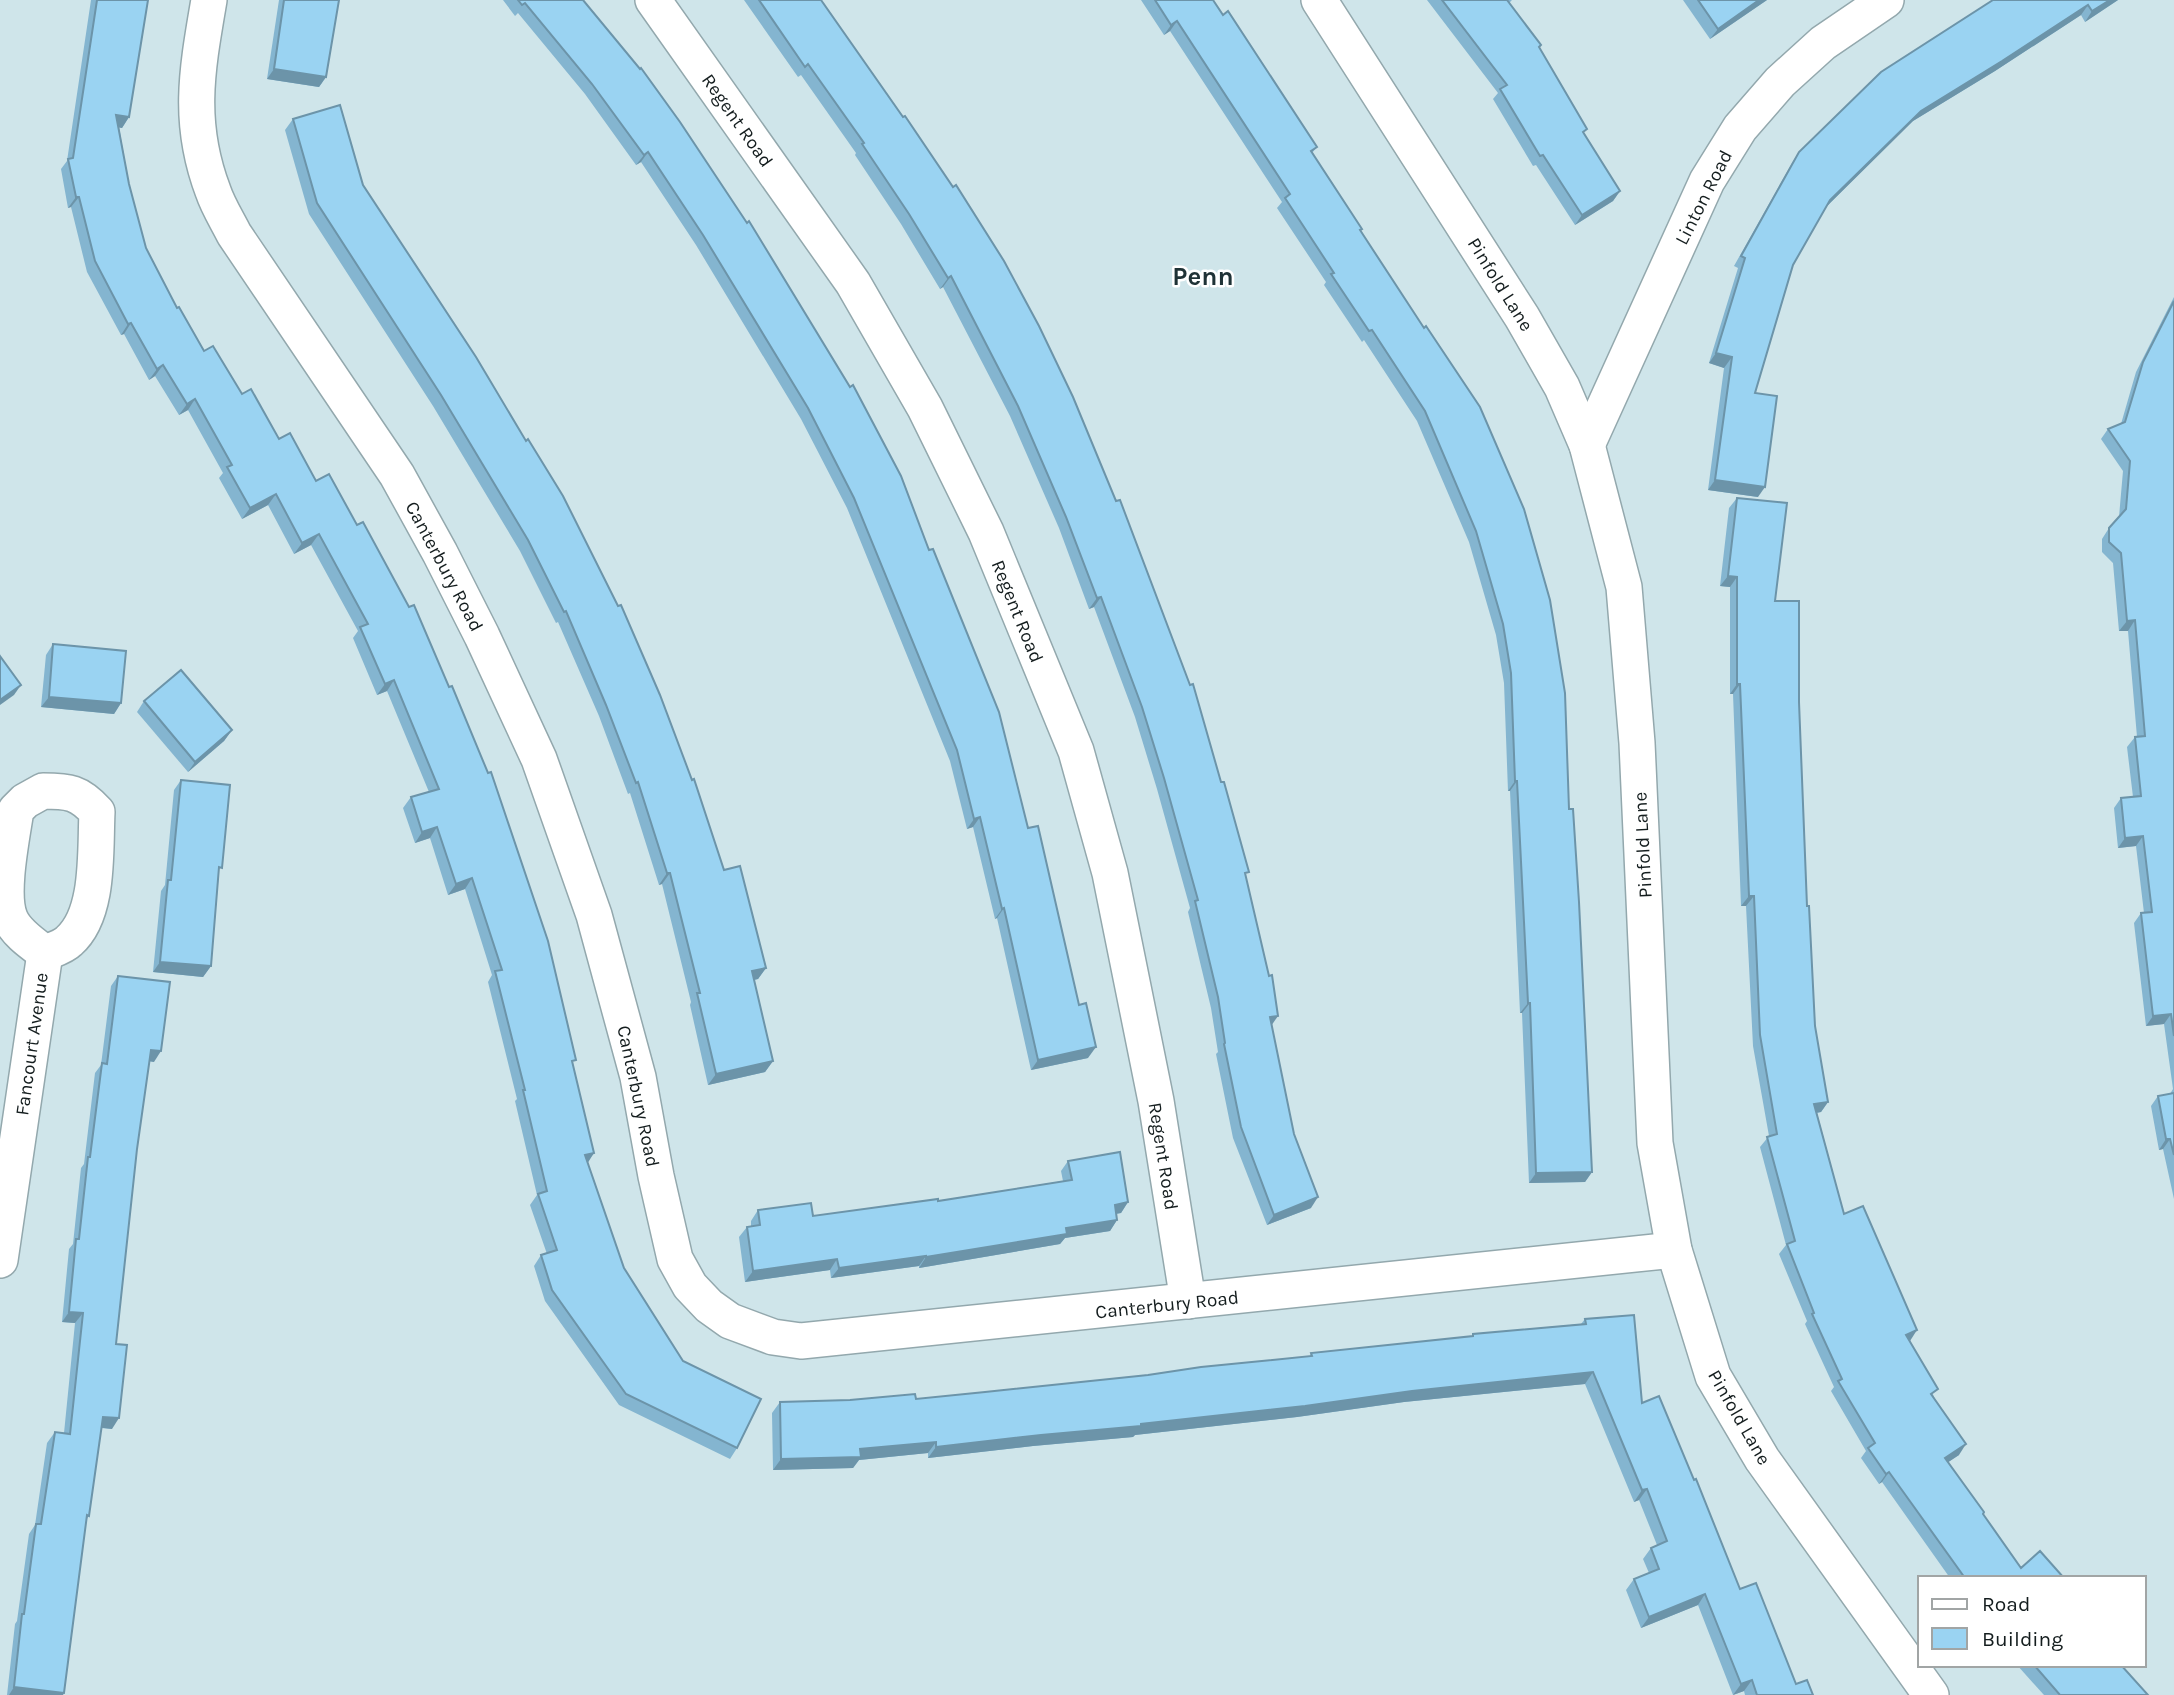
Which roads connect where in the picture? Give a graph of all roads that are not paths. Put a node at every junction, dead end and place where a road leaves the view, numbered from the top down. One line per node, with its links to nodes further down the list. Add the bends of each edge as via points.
1 (209, 0): 9 (street, Canterbury Road, via 195,107 199,146 213,193 234,234 397,475 482,636 539,759 594,915 638,1077 675,1259 690,1286 730,1321 773,1337 801,1340)
2 (653, 0): 9 (street, Regent Road, via 853,283 925,408 986,532 1076,751 1111,873 1156,1101)
3 (1319, 0): 5 (street, Pinfold Lane, via 1522,317 1562,387)
4 (1886, 0): 5 (street, Linton Road, via 1823,43 1780,82 1740,128 1707,181)
5 (1587, 444): 7 (street, Pinfold Lane, via 1624,587 1637,743 1655,1143)
6 (45, 953): 8 (street, Fancourt Avenue)
7 (1674, 1250): 9 (street, Canterbury Road); 10 (street, Pinfold Lane, via 1713,1376 1762,1459)
8 (0, 1260)
9 (1188, 1301)
10 (1931, 1695)

